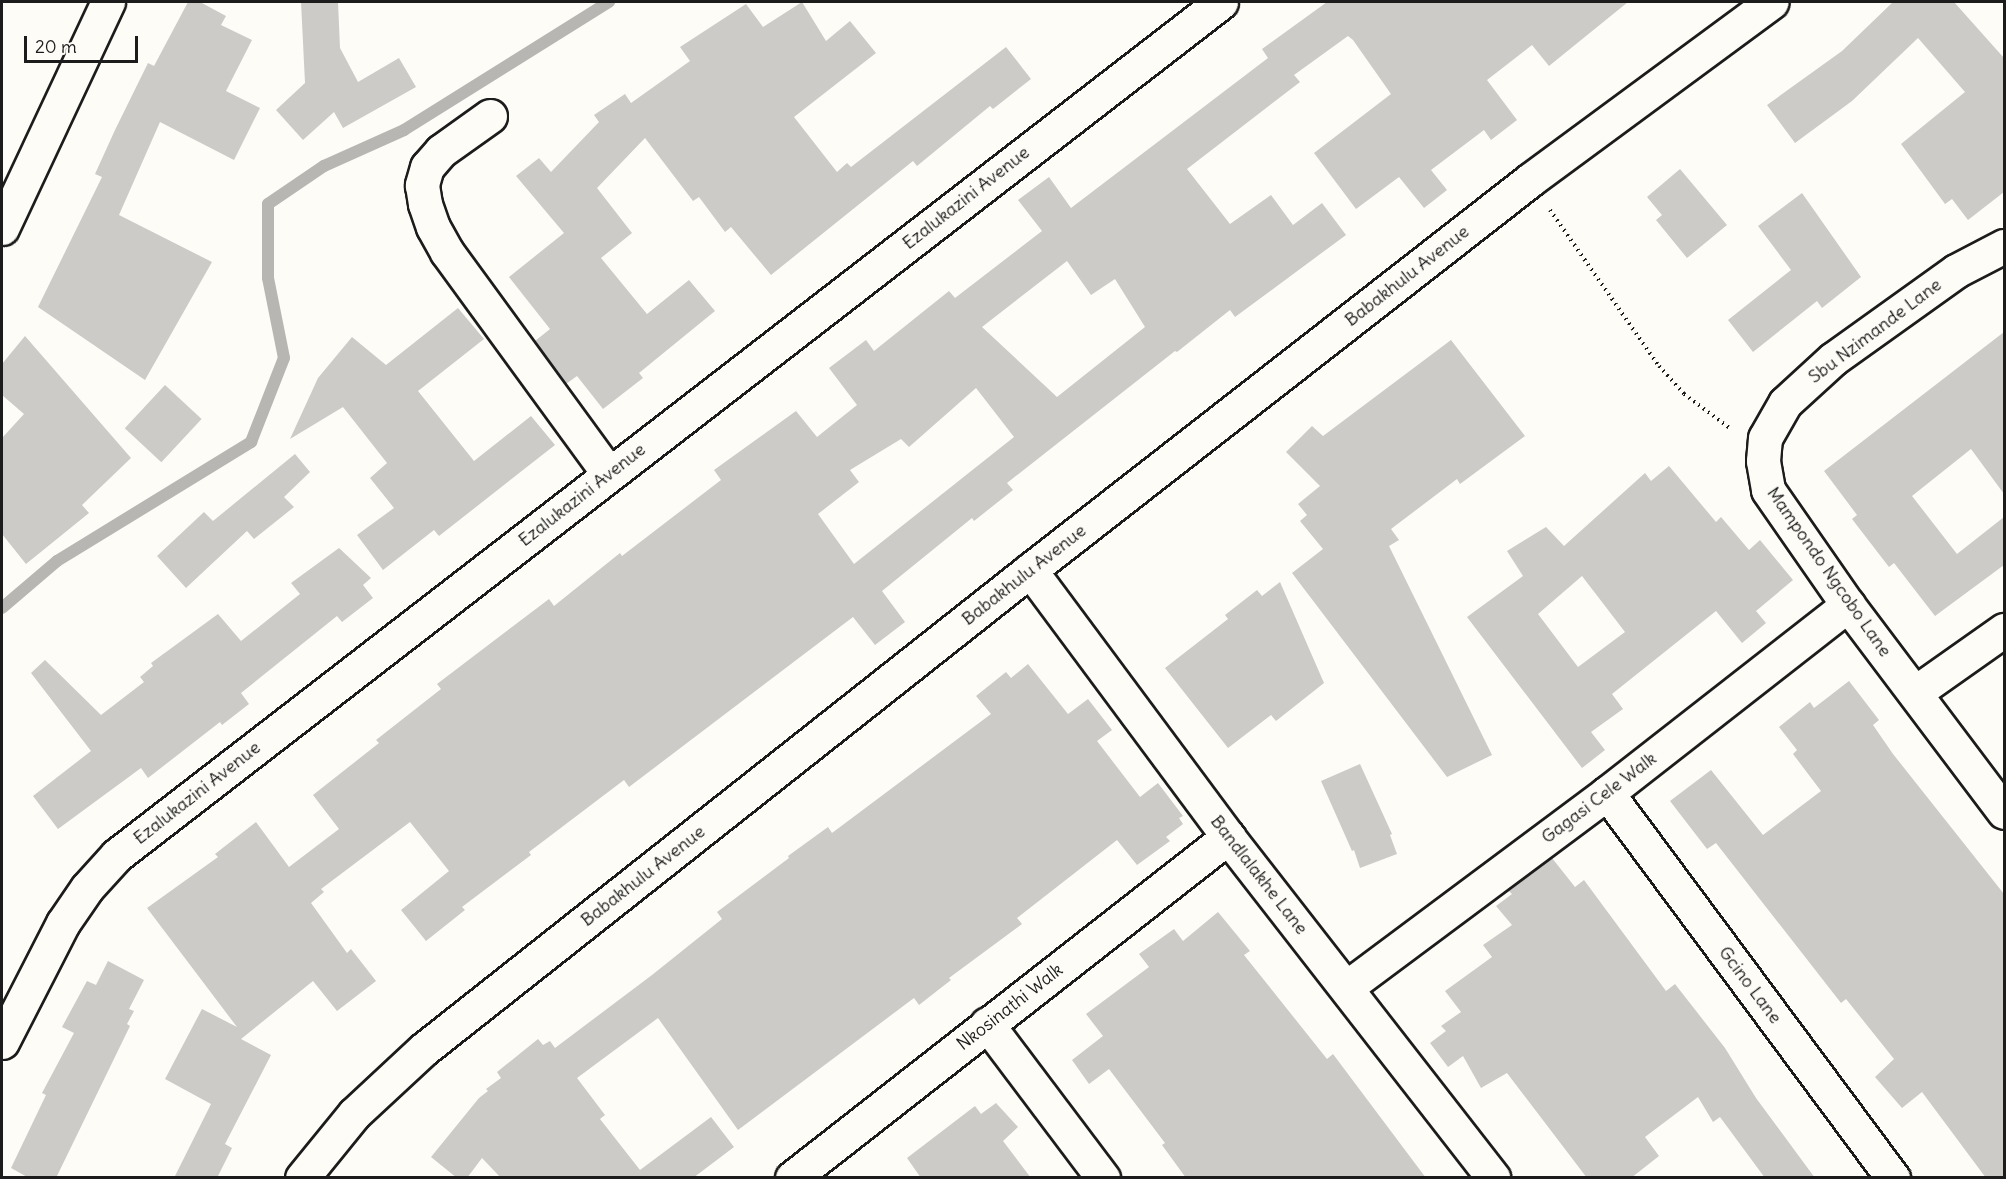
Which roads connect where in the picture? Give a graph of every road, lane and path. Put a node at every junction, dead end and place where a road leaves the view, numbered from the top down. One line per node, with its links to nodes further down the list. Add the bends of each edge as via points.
1 (108, 2): 6 (street)
2 (1221, 2): 9 (street, Ezalukazini Avenue)
3 (1771, 2): 5 (street, Babakhulu Avenue)
4 (489, 116): 9 (street, via 441,151 427,167 422,185 425,204 447,252)
5 (1530, 180): 8 (path, via 1659,366 1684,394 1741,436); 10 (street, Babakhulu Avenue)
6 (2, 228)
7 (2004, 246): 8 (street, Sbu Nzimande Lane, via 1956,271 1833,359 1785,403)
8 (1765, 438): 11 (street, Mampondo Ngcobo Lane, via 1763,461 1768,490)
9 (609, 474): 19 (street, Ezalukazini Avenue, via 117,855 63,923)
10 (1030, 570): 16 (street, Bandlalakhe Lane); 20 (street, Babakhulu Avenue, via 424,1049 354,1114)
11 (1848, 605): 13 (street, Mampondo Ngcobo Lane); 14 (street, Gagasi Cele Walk)
12 (2004, 630): 13 (street)
13 (1916, 692): 15 (street, Mampondo Ngcobo Lane)
14 (1607, 793): 17 (street, Gagasi Cele Walk); 24 (street, Gcino Lane)
15 (2004, 812)
16 (1228, 837): 17 (street, Bandlalakhe Lane); 18 (street, Nkosinathi Walk)
17 (1347, 987): 23 (street, Bandlalakhe Lane)
18 (987, 1024): 21 (street, Nkosinathi Walk); 22 (street)
19 (2, 1042)
20 (302, 1178)
21 (792, 1178)
22 (1103, 1178)
23 (1493, 1178)
24 (1893, 1178)

